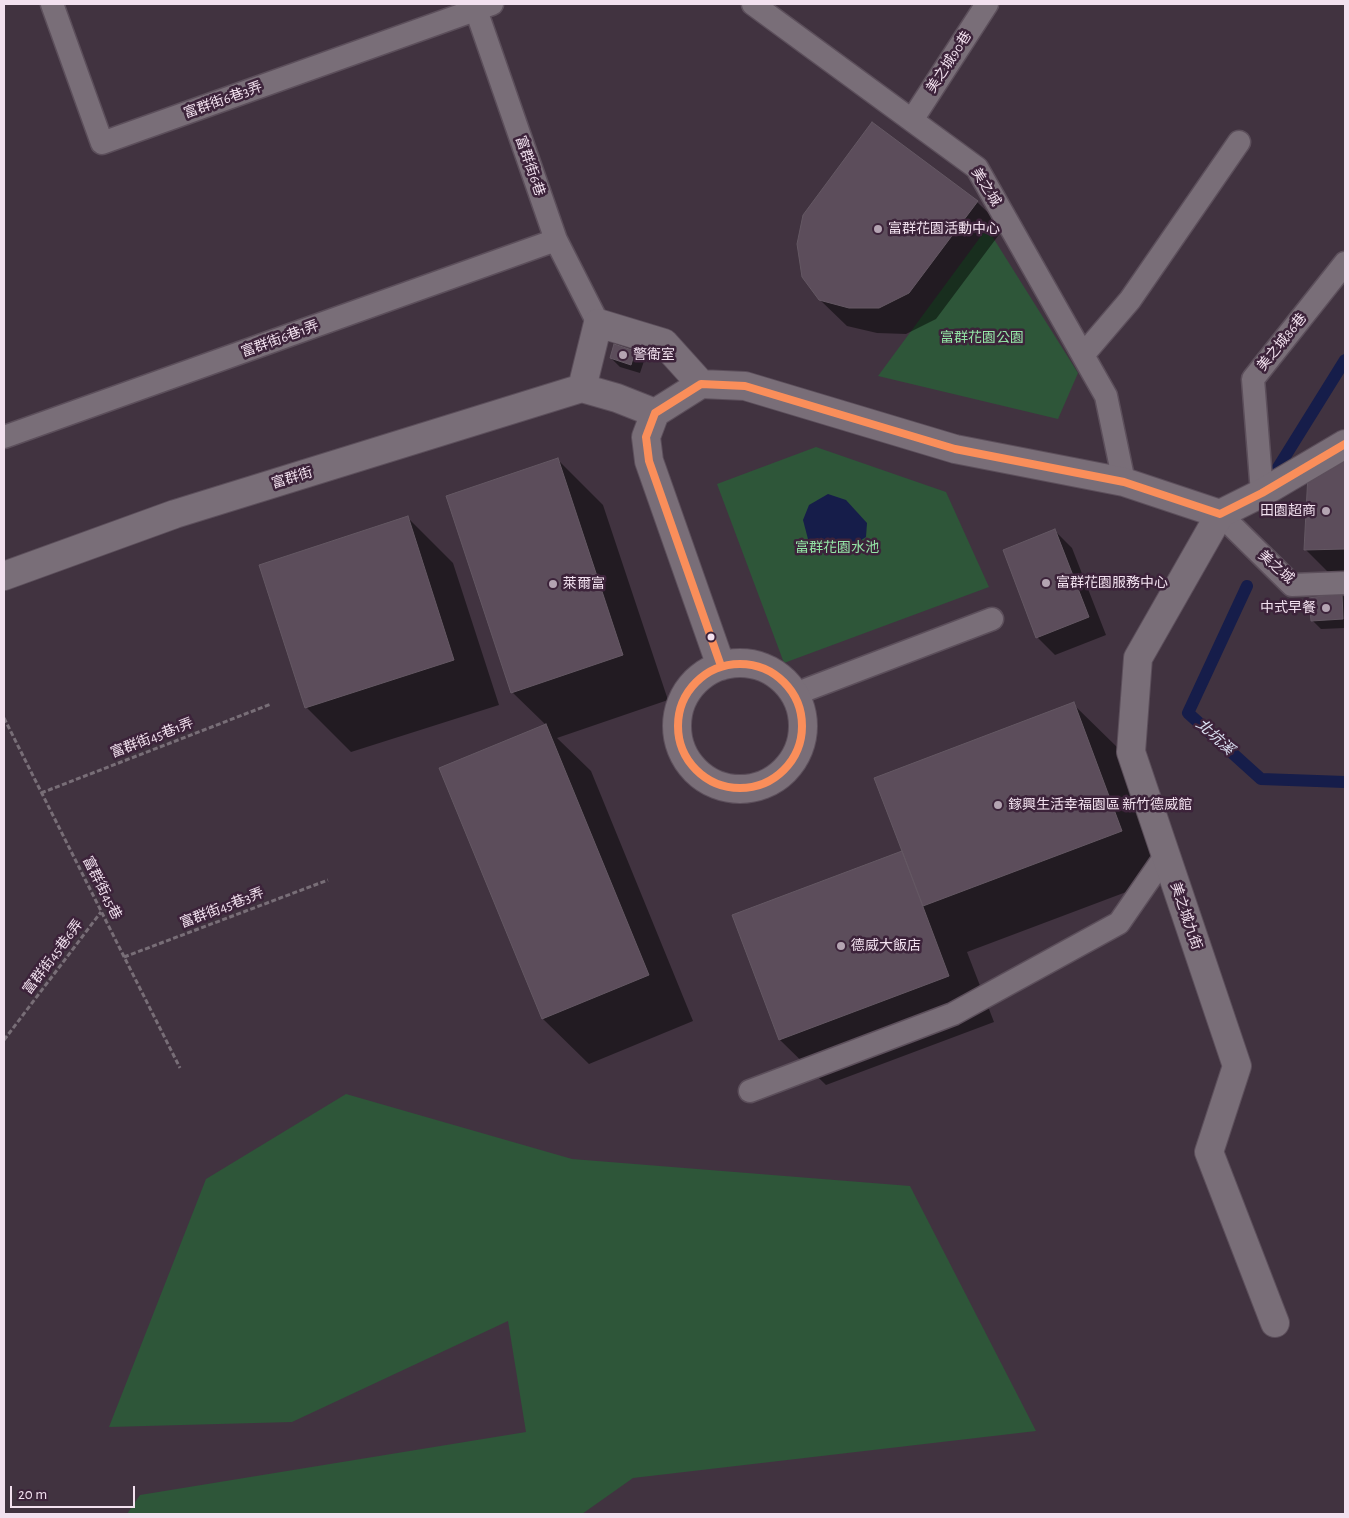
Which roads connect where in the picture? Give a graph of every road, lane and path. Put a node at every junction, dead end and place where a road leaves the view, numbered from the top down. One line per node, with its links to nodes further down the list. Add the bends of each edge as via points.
1 (753, 4): 5 (lane, 美之城)
2 (987, 4): 5 (lane, 美之城90巷)
3 (481, 6): 4 (lane, 富群街6巷3弄, via 102,143); 7 (lane, 富群街6巷)
4 (54, 7)
5 (912, 120): 10 (lane, 美之城, via 977,168)
6 (1239, 142): 10 (lane, via 1130,300)
7 (556, 240): 9 (lane, 富群街6巷); 14 (lane, 富群街6巷1弄)
8 (1345, 263): 17 (lane, 美之城86巷, via 1253,379)
9 (598, 323): 11 (street, via 664,344); 12 (street)
10 (1083, 354): 16 (lane, 美之城, via 1106,396)
11 (701, 384): 13 (street); 16 (street, via 745,386 955,449)
12 (582, 388): 13 (street); 19 (street, 富群街, via 175,514)
13 (655, 413): 22 (street, via 646,437 649,461)
14 (4, 437)
15 (1345, 444): 17 (street)
16 (1124, 482): 18 (street)
17 (1262, 493): 18 (street)
18 (1220, 514): 20 (lane, 美之城, via 1292,585); 27 (street, 美之城九街, via 1138,658 1131,752)
19 (4, 576)
20 (1345, 583)
21 (992, 619): 23 (lane)
22 (721, 666): 23 (street, via 743,663 763,667); 23 (street, via 703,675 688,690 680,708 677,728 681,748 691,766 706,779 724,787 744,789 764,784 783,773 795,756 802,735 802,715)
23 (795, 694)
24 (271, 704): 26 (path, 富群街45巷1弄)
25 (4, 718): 26 (path, 富群街45巷)
26 (42, 793): 29 (path, 富群街45巷)
27 (1166, 855): 33 (lane, via 1119,923 953,1014); 34 (street, 美之城九街, via 1237,1066 1209,1152)
28 (328, 880): 30 (path, 富群街45巷3弄)
29 (101, 912): 30 (path, 富群街45巷); 31 (path, 富群街45巷6弄)
30 (124, 957): 32 (path, 富群街45巷)
31 (4, 1040)
32 (180, 1068)
33 (750, 1091)
34 (1275, 1323)

